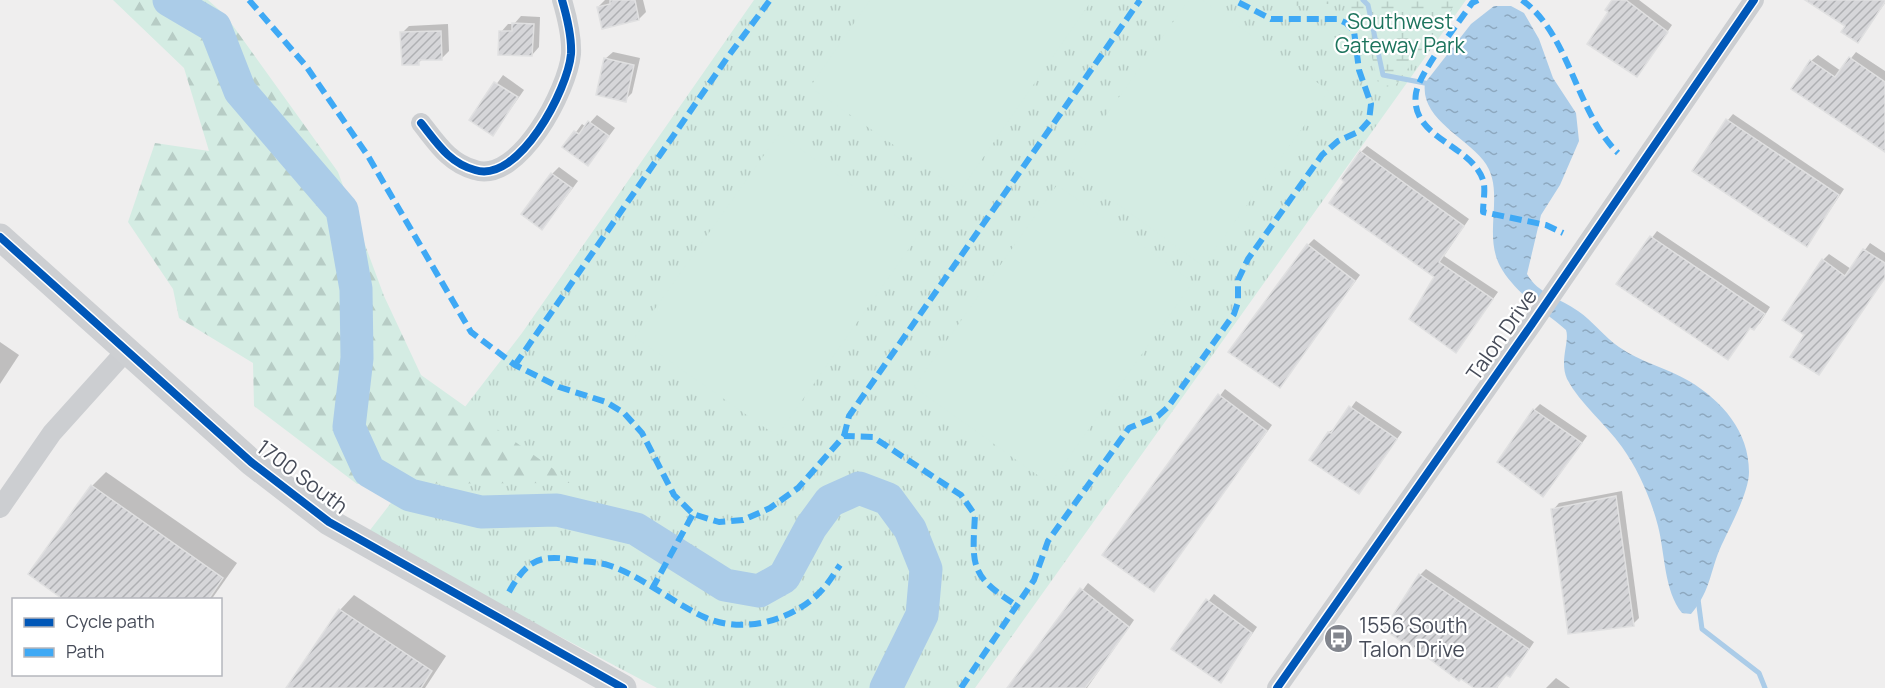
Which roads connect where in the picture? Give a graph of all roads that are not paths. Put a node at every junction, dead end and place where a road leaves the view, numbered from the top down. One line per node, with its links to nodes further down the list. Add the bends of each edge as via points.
1 (562, 0): 3 (street, via 571,54 563,90 527,146 503,168 477,171 448,158)
2 (1754, 0): 8 (street, Talon Drive)
3 (421, 123)
4 (0, 237): 5 (street, 1700 South)
5 (125, 352): 6 (street, via 52,433); 7 (street, 1700 South, via 251,462 329,522)
6 (0, 508)
7 (623, 688)
8 (1277, 688)

